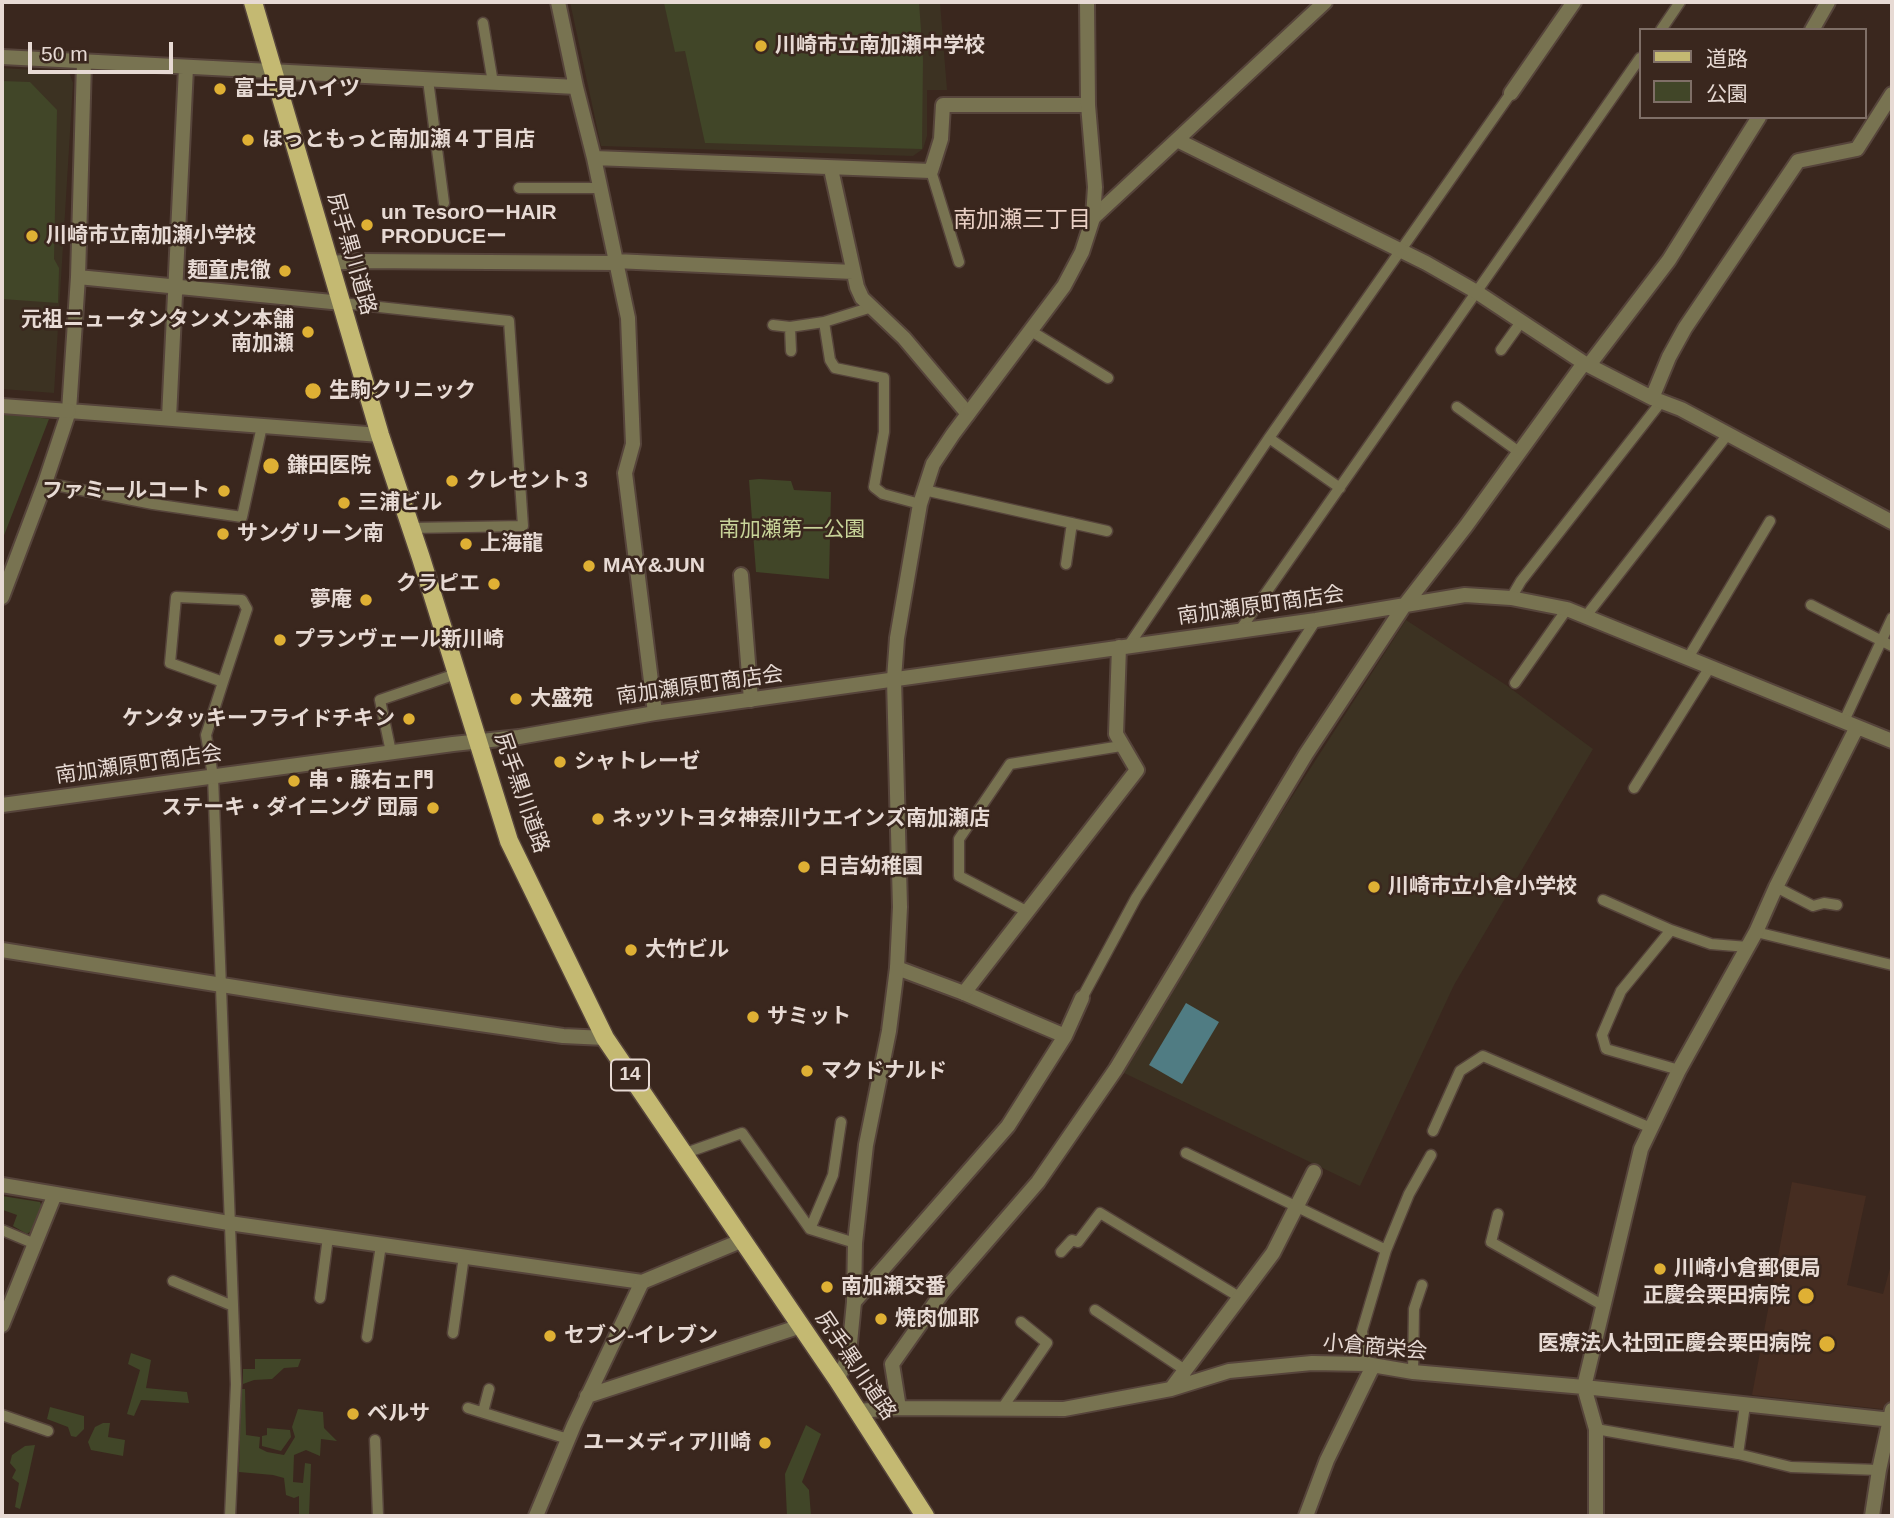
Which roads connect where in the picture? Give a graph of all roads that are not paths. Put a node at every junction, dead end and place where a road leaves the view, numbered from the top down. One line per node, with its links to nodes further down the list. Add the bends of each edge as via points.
1 (253, 2): 15 (main road, 尻手黒川道路 / 14)
2 (558, 2): 18 (street)
3 (1087, 2): 21 (street)
4 (1325, 2): 23 (street)
5 (1574, 2): 19 (street)
6 (1681, 2): 9 (lane)
7 (1828, 2): 10 (street)
8 (483, 23): 17 (lane)
9 (1662, 28)
10 (1813, 28)
11 (2, 57): 13 (street)
12 (1638, 61): 38 (lane)
13 (84, 62): 14 (street); 36 (street)
14 (186, 68): 15 (street); 37 (street)
15 (274, 73): 16 (street); 34 (main road, 尻手黒川道路 / 14)
16 (428, 80): 17 (street); 29 (lane)
17 (493, 83): 18 (street)
18 (576, 87): 24 (street)
19 (1511, 93): 31 (lane)
20 (1892, 94): 50 (street, via 1857,149 1798,161 1685,328 1669,356)
21 (1088, 105): 26 (street, via 943,105); 30 (street)
22 (1758, 119): 48 (street, via 1669,260)
23 (1177, 140): 30 (street); 31 (street)
24 (594, 158): 25 (street); 28 (street)
25 (831, 169): 26 (street); 35 (street)
26 (931, 171): 33 (lane)
27 (519, 188): 28 (lane)
28 (599, 188): 32 (street)
29 (444, 203)
30 (1093, 218): 45 (street, via 1082,253 1064,286)
31 (1403, 251): 38 (street); 59 (lane)
32 (615, 262): 34 (street); 35 (street); 90 (street, via 630,341 633,444 625,472)
33 (959, 262)
34 (329, 263): 39 (main road, 尻手黒川道路 / 14)
35 (853, 272): 40 (street, via 862,298)
36 (78, 277): 37 (street); 53 (street)
37 (175, 285): 39 (street); 55 (street)
38 (1475, 292): 42 (street); 62 (lane)
39 (342, 303): 58 (main road, 尻手黒川道路 / 14); 67 (lane, via 509,321 523,526)
40 (872, 307): 41 (lane); 54 (street)
41 (824, 322): 44 (lane); 63 (lane, via 835,368 884,378 884,432 874,487 883,494)
42 (1521, 322): 46 (lane); 48 (street)
43 (772, 325): 44 (lane)
44 (790, 327): 47 (lane)
45 (1031, 331): 49 (lane); 54 (street)
46 (1501, 350)
47 (792, 351)
48 (1587, 364): 50 (street); 60 (street)
49 (1108, 378)
50 (1657, 400): 57 (street); 72 (lane)
51 (2, 406): 53 (street)
52 (1457, 407): 60 (lane)
53 (69, 411): 55 (street); 61 (street)
54 (968, 414): 63 (street, via 933,464)
55 (169, 418): 56 (street)
56 (262, 426): 58 (street); 61 (lane, via 242,517)
57 (1728, 434): 65 (street); 76 (lane)
58 (380, 435): 67 (main road, 尻手黒川道路 / 14)
59 (1269, 438): 62 (lane); 81 (lane)
60 (1519, 452): 74 (street)
61 (45, 483): 71 (street)
62 (1340, 488): 79 (lane)
63 (922, 497): 66 (lane); 86 (street)
64 (1770, 521): 83 (lane)
65 (1892, 522)
66 (1072, 523): 68 (lane); 69 (lane)
67 (411, 528): 85 (main road, 尻手黒川道路 / 14)
68 (1107, 531)
69 (1066, 564)
70 (741, 575): 89 (street)
71 (2, 597)
72 (1511, 598): 74 (street, 南加瀬原町商店会, via 1465,595); 75 (street, 南加瀬原町商店会)
73 (1811, 605): 80 (lane)
74 (1404, 606): 78 (street, 南加瀬原町商店会); 163 (street, via 1306,754 1116,1069 1038,1182 942,1293 892,1364)
75 (1567, 608): 76 (street, 南加瀬原町商店会); 88 (lane)
76 (1586, 616): 83 (street, 南加瀬原町商店会)
77 (1892, 618): 80 (lane)
78 (1316, 620): 79 (street, 南加瀬原町商店会); 111 (lane, via 1136,898)
79 (1240, 630): 81 (street, 南加瀬原町商店会)
80 (1881, 641): 82 (lane); 91 (lane)
81 (1124, 646): 86 (street, 南加瀬原町商店会); 94 (street, via 1116,734)
82 (1892, 646)
83 (1688, 658): 84 (street, 南加瀬原町商店会)
84 (1710, 667): 91 (street, 南加瀬原町商店会); 97 (lane)
85 (456, 674): 92 (main road, 尻手黒川道路 / 14); 95 (lane, via 380,700)
86 (894, 679): 89 (street, 南加瀬原町商店会); 108 (street, via 900,908)
87 (223, 682): 87 (lane, via 170,663 176,597 242,600 247,609); 96 (lane, via 206,735)
88 (1515, 683)
89 (751, 700): 90 (street, 南加瀬原町商店会)
90 (654, 713): 92 (street, 南加瀬原町商店会)
91 (1851, 724): 93 (street, 南加瀬原町商店会); 99 (street)
92 (478, 741): 95 (street, 南加瀬原町商店会); 113 (main road, 尻手黒川道路 / 14, via 509,841)
93 (1892, 741)
94 (1121, 746): 102 (street, via 1137,770); 102 (lane, via 1010,764 960,839 959,876)
95 (391, 752): 96 (street, 南加瀬原町商店会)
96 (213, 776): 98 (street, 南加瀬原町商店会); 109 (lane)
97 (1634, 788)
98 (2, 805)
99 (1776, 887): 101 (lane, via 1813,906); 104 (street)
100 (1603, 900): 103 (lane)
101 (1837, 905)
102 (1028, 912): 110 (street)
103 (1671, 930): 105 (lane, via 1711,944); 114 (lane, via 1621,991 1602,1035 1606,1049)
104 (1756, 932): 105 (street); 107 (lane)
105 (1748, 947): 114 (street)
106 (2, 950): 109 (street)
107 (1892, 965)
108 (897, 968): 110 (street); 131 (street, via 866,1145)
109 (222, 985): 113 (street, via 563,1036); 126 (lane)
110 (964, 993): 112 (street)
111 (1082, 998): 112 (street)
112 (1065, 1036): 142 (street, via 1008,1126)
113 (605, 1038): 119 (main road, 尻手黒川道路 / 14)
114 (1679, 1070): 116 (street)
115 (841, 1122): 127 (lane, via 833,1175)
116 (1651, 1128): 117 (lane, via 1483,1056 1460,1071); 144 (street, via 1641,1149)
117 (1433, 1131)
118 (1186, 1153): 124 (lane)
119 (683, 1154): 127 (lane, via 742,1133); 130 (main road, 尻手黒川道路 / 14)
120 (1431, 1155): 134 (lane)
121 (1314, 1172): 124 (street)
122 (2, 1185): 123 (street)
123 (55, 1194): 126 (street); 132 (street)
124 (1297, 1206): 134 (lane); 141 (street)
125 (1498, 1214): 144 (lane, via 1491,1242)
126 (229, 1223): 129 (street); 143 (lane)
127 (810, 1229): 131 (lane)
128 (2, 1230): 132 (lane)
129 (328, 1237): 133 (street); 140 (lane)
130 (743, 1240): 138 (street); 149 (main road, 尻手黒川道路 / 14)
131 (855, 1242): 142 (street)
132 (35, 1244): 145 (street)
133 (382, 1244): 136 (street); 151 (lane)
134 (1386, 1250): 152 (lane, via 1362,1331)
135 (1061, 1252): 141 (lane, via 1072,1240 1078,1242 1100,1213)
136 (464, 1256): 138 (street); 150 (lane)
137 (173, 1281): 143 (lane)
138 (642, 1282): 159 (street)
139 (1422, 1285): 154 (lane, via 1414,1309)
140 (320, 1298)
141 (1241, 1298): 153 (street)
142 (854, 1303): 155 (street, via 847,1361)
143 (233, 1306): 174 (lane, via 236,1384)
144 (1604, 1306): 156 (street)
145 (5, 1308): 148 (street)
146 (1095, 1310): 153 (lane)
147 (1021, 1322): 161 (lane, via 1047,1343)
148 (2, 1325)
149 (801, 1326): 155 (main road, 尻手黒川道路 / 14); 159 (street)
150 (453, 1333)
151 (367, 1337)
152 (1369, 1365): 154 (street, 小倉商栄会); 157 (street, 小倉商栄会, via 1312,1363 1229,1371); 178 (street)
153 (1185, 1370): 157 (street)
154 (1413, 1372): 156 (street, 小倉商栄会)
155 (837, 1379): 164 (main road, 尻手黒川道路 / 14)
156 (1584, 1387): 160 (street, 小倉商栄会); 168 (street)
157 (1171, 1389): 161 (street, 小倉商栄会, via 1064,1409)
158 (489, 1390): 165 (lane)
159 (587, 1396): 170 (street)
160 (1745, 1405): 167 (street, 小倉商栄会); 172 (lane)
161 (1003, 1407): 163 (street, 小倉商栄会)
162 (468, 1408): 165 (lane)
163 (900, 1408): 164 (street, 小倉商栄会)
164 (857, 1411): 177 (main road, 尻手黒川道路 / 14)
165 (483, 1412): 170 (lane)
166 (2, 1415): 169 (lane)
167 (1891, 1416): 173 (street)
168 (1596, 1429): 172 (lane); 179 (street)
169 (48, 1431)
170 (568, 1439): 176 (street)
171 (375, 1440): 175 (lane)
172 (1738, 1454): 173 (lane, via 1791,1467)
173 (1879, 1470): 180 (street)
174 (230, 1516)
175 (377, 1516)
176 (536, 1516)
177 (925, 1516)
178 (1306, 1516)
179 (1596, 1516)
180 (1872, 1516)

